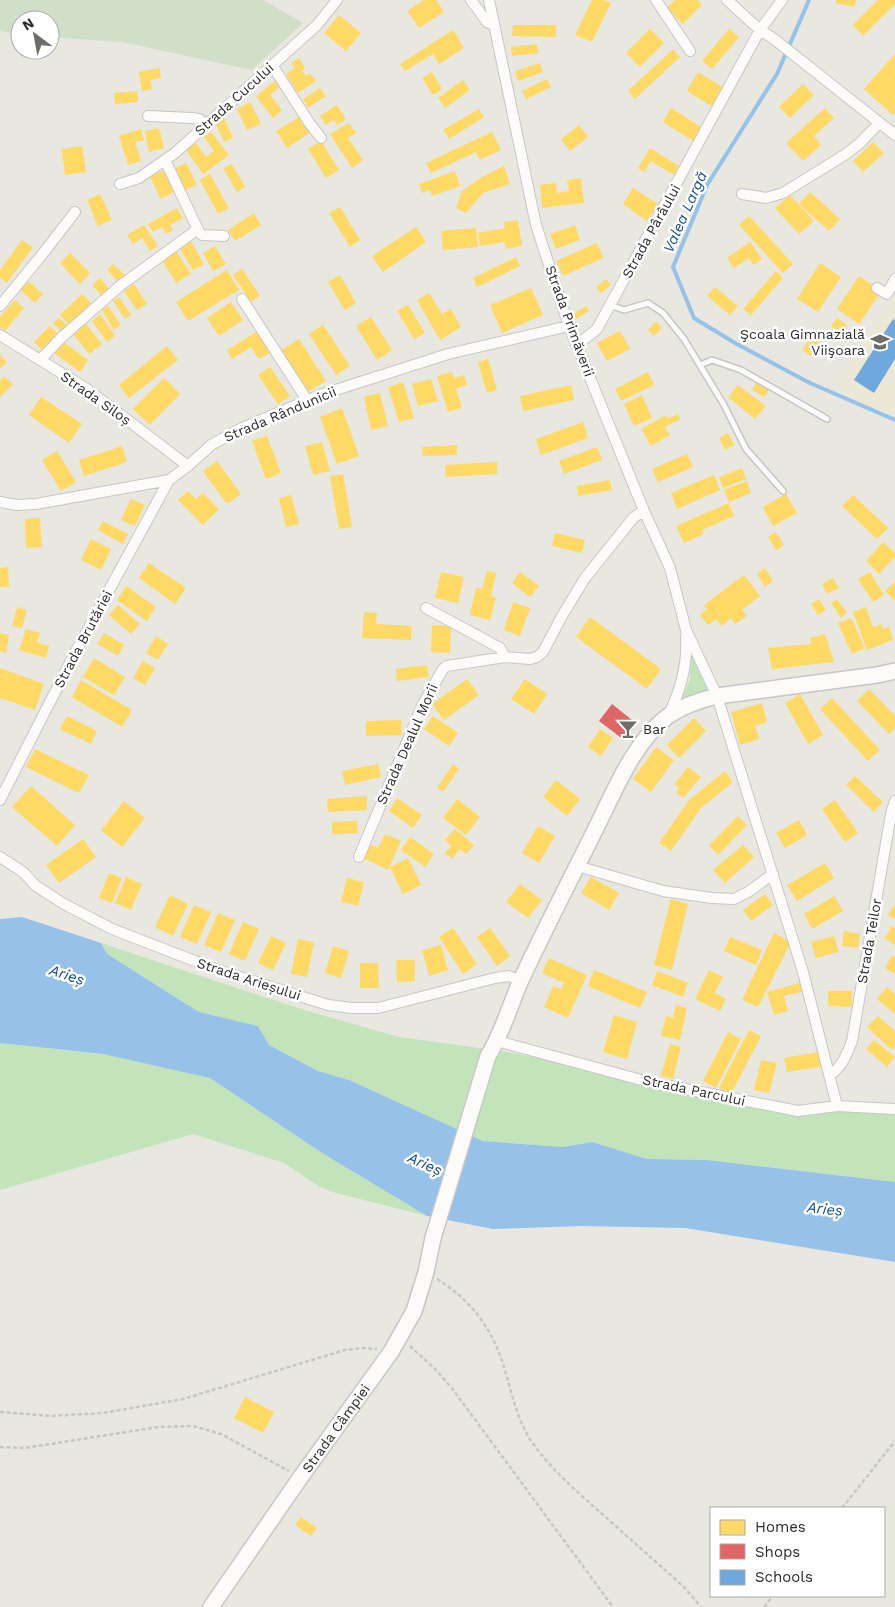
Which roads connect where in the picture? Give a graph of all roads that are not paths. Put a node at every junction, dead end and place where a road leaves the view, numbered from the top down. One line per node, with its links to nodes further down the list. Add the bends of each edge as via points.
1 (337, 0): 10 (street, Strada Cucului, via 317,25)
2 (471, 0): 7 (street, via 487,22)
3 (489, 0): 7 (street, Strada Primăverii)
4 (656, 0): 9 (street)
5 (726, 0): 8 (street)
6 (782, 0): 8 (street, Strada Pârâului)
7 (494, 25): 27 (street, Strada Primăverii, via 536,225)
8 (760, 30): 12 (street); 25 (street, Strada Pârâului)
9 (690, 51)
10 (272, 65): 13 (street, Strada Cucului); 15 (street)
11 (148, 116): 13 (street, via 192,118)
12 (879, 123): 14 (street); 18 (street, via 860,144 783,193 766,198)
13 (206, 124): 16 (street, Strada Cucului)
14 (895, 135)
15 (322, 138)
16 (165, 160): 17 (street, Strada Cucului, via 139,178); 20 (street)
17 (120, 184)
18 (742, 194)
19 (74, 212): 26 (street)
20 (198, 229): 21 (street, via 202,235); 30 (street, via 121,285)
21 (224, 236)
22 (895, 279): 23 (street, via 887,294)
23 (877, 288)
24 (242, 300): 32 (street)
25 (610, 305): 29 (street, Strada Pârâului, via 598,329); 31 (lane, via 624,310 648,303 654,306 678,331)
26 (0, 306)
27 (569, 326): 29 (street, Strada Primăverii); 32 (street, Strada Rândunicii, via 448,354)
28 (0, 335): 30 (street, Strada Siloș)
29 (577, 345): 38 (street, Strada Primăverii)
30 (40, 360): 34 (street, Strada Siloș, via 87,389)
31 (700, 365): 33 (lane, via 712,360 741,370); 36 (lane, via 746,449)
32 (307, 400): 34 (street, Strada Rândunicii, via 211,445)
33 (827, 419)
34 (188, 466): 35 (street, Strada Rândunicii)
35 (169, 480): 37 (street, Strada Rândunicii, via 36,504); 45 (street, Strada Brutăriei, via 74,653)
36 (783, 491)
37 (0, 502)
38 (644, 511): 40 (street, Strada Primăverii, via 670,568); 41 (street, Strada Dealul Morii, via 634,517 585,578 543,652 530,658)
39 (426, 608): 41 (street, via 500,648)
40 (686, 630): 43 (street); 44 (street, via 684,675)
41 (505, 656): 48 (street, Strada Dealul Morii, via 447,666 440,673 422,706)
42 (895, 671): 43 (main road, Strada Câmpiei)
43 (717, 696): 44 (main road, Strada Câmpiei, via 702,699); 50 (street)
44 (668, 717): 49 (main road, Strada Câmpiei, via 629,763)
45 (0, 800)
46 (895, 801): 53 (street, Strada Teilor, via 852,1041 843,1062)
47 (0, 857): 51 (street, Strada Arieșului, via 23,872 36,886 112,930 218,970 328,1005 378,1008 495,978 510,976)
48 (359, 857)
49 (577, 866): 50 (street, via 663,891 734,899); 51 (main road, Strada Câmpiei)
50 (772, 874): 53 (street, via 803,972)
51 (521, 981): 52 (main road, Strada Câmpiei)
52 (497, 1042): 54 (street, Strada Parcului, via 645,1081 798,1111); 56 (main road, Strada Câmpiei, via 488,1056 414,1311 390,1352)
53 (830, 1075): 54 (street)
54 (837, 1106): 55 (street, Strada Parcului)
55 (895, 1108)
56 (211, 1607)

